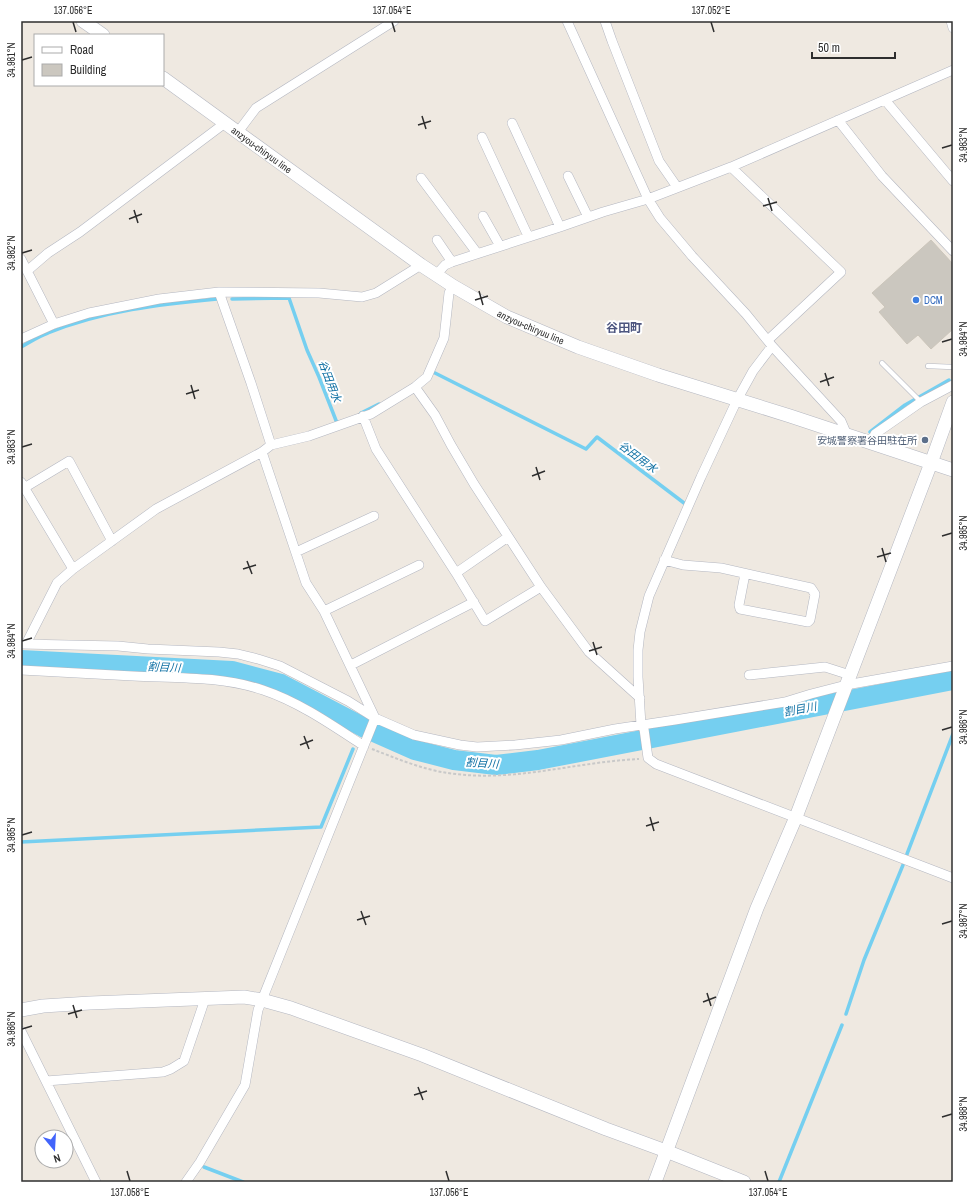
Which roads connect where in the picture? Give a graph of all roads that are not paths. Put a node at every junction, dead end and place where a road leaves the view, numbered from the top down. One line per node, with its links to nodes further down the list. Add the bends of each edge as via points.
1 (83, 21): 7 (street)
2 (394, 21): 14 (street, via 256,108)
3 (567, 21): 21 (street)
4 (605, 21): 20 (street, via 659,161)
5 (951, 21): 6 (street)
6 (953, 28)
7 (102, 34)
8 (953, 70): 10 (street)
9 (164, 79): 12 (street, anzyou-chiryuu line)
10 (885, 100): 11 (street); 19 (street)
11 (838, 120): 16 (street); 28 (street, via 882,176)
12 (225, 123): 14 (street, anzyou-chiryuu line); 33 (street, via 80,232 48,253)
13 (512, 124): 24 (street)
14 (238, 132): 32 (street, anzyou-chiryuu line)
15 (482, 137): 25 (street)
16 (731, 167): 20 (street); 39 (street, via 841,272)
17 (568, 176): 23 (street)
18 (421, 178): 29 (street)
19 (953, 181)
20 (677, 188): 21 (street)
21 (648, 199): 23 (street); 39 (street, via 660,218 692,256)
22 (483, 216): 27 (street)
23 (588, 217): 24 (street)
24 (560, 227): 25 (street)
25 (528, 236): 27 (street)
26 (437, 240): 31 (street)
27 (500, 246): 29 (street)
28 (953, 251)
29 (477, 253): 31 (street)
30 (21, 259): 33 (street)
31 (452, 262): 34 (street, via 445,265)
32 (421, 265): 34 (street, anzyou-chiryuu line); 36 (street, via 376,293 362,297 319,293)
33 (28, 271): 37 (street)
34 (436, 275): 35 (street, anzyou-chiryuu line)
35 (452, 286): 44 (street, via 444,338 427,377); 45 (street, anzyou-chiryuu line, via 507,317 578,347)
36 (220, 292): 37 (street, via 159,299 89,313); 51 (street)
37 (54, 324): 38 (street)
38 (21, 339)
39 (770, 343): 45 (street); 49 (street, via 842,421)
40 (882, 363): 46 (lane)
41 (928, 366): 42 (lane)
42 (953, 367)
43 (953, 385): 46 (street)
44 (415, 387): 48 (street, via 371,414); 57 (street, via 436,415 451,445)
45 (737, 400): 49 (street, anzyou-chiryuu line); 60 (street)
46 (920, 401): 50 (street, via 875,434)
47 (953, 402): 53 (street)
48 (363, 416): 51 (street, via 309,436); 63 (street, via 376,450)
49 (848, 435): 50 (street, anzyou-chiryuu line)
50 (871, 442): 53 (street, anzyou-chiryuu line)
51 (271, 445): 52 (street)
52 (262, 452): 58 (street, via 156,509); 59 (street)
53 (931, 463): 54 (street, anzyou-chiryuu line); 73 (street)
54 (953, 470)
55 (23, 485): 58 (street, via 69,461); 62 (street)
56 (374, 516): 59 (street)
57 (508, 537): 63 (street); 65 (street)
58 (112, 541): 62 (street)
59 (296, 552): 67 (street, via 306,583)
60 (664, 560): 64 (street); 74 (street, via 649,596 640,632)
61 (419, 565): 67 (street)
62 (73, 569): 68 (street, via 57,583)
63 (456, 572): 66 (street)
64 (745, 574): 64 (street, via 811,588 815,594 810,620 808,622 740,609)
65 (541, 587): 66 (street, via 485,621); 74 (street, via 589,652)
66 (474, 602): 69 (street)
67 (324, 611): 69 (street)
68 (23, 644): 75 (street, via 118,646 238,654 280,666)
69 (351, 665): 75 (street)
70 (953, 666): 73 (street)
71 (21, 670): 77 (street, via 193,678 238,683 285,699)
72 (749, 675): 73 (street, via 826,667)
73 (848, 680): 76 (street, via 784,702); 78 (street)
74 (640, 698): 76 (street)
75 (375, 718): 76 (street, via 414,735 460,745 495,747 534,744); 77 (street)
76 (642, 727): 78 (street, via 647,755 656,764)
77 (364, 746): 81 (street)
78 (796, 817): 79 (street); 85 (street, via 757,908)
79 (953, 878)
80 (205, 999): 81 (street, via 244,997); 82 (street, via 90,1003); 84 (street, via 184,1060 171,1069 163,1072)
81 (262, 1000): 85 (street, via 338,1024 422,1055); 87 (street, via 245,1085)
82 (21, 1010)
83 (21, 1031): 84 (street)
84 (46, 1082): 86 (street)
85 (666, 1151): 88 (street); 89 (street)
86 (96, 1182)
87 (186, 1182)
88 (655, 1182)
89 (744, 1182)

